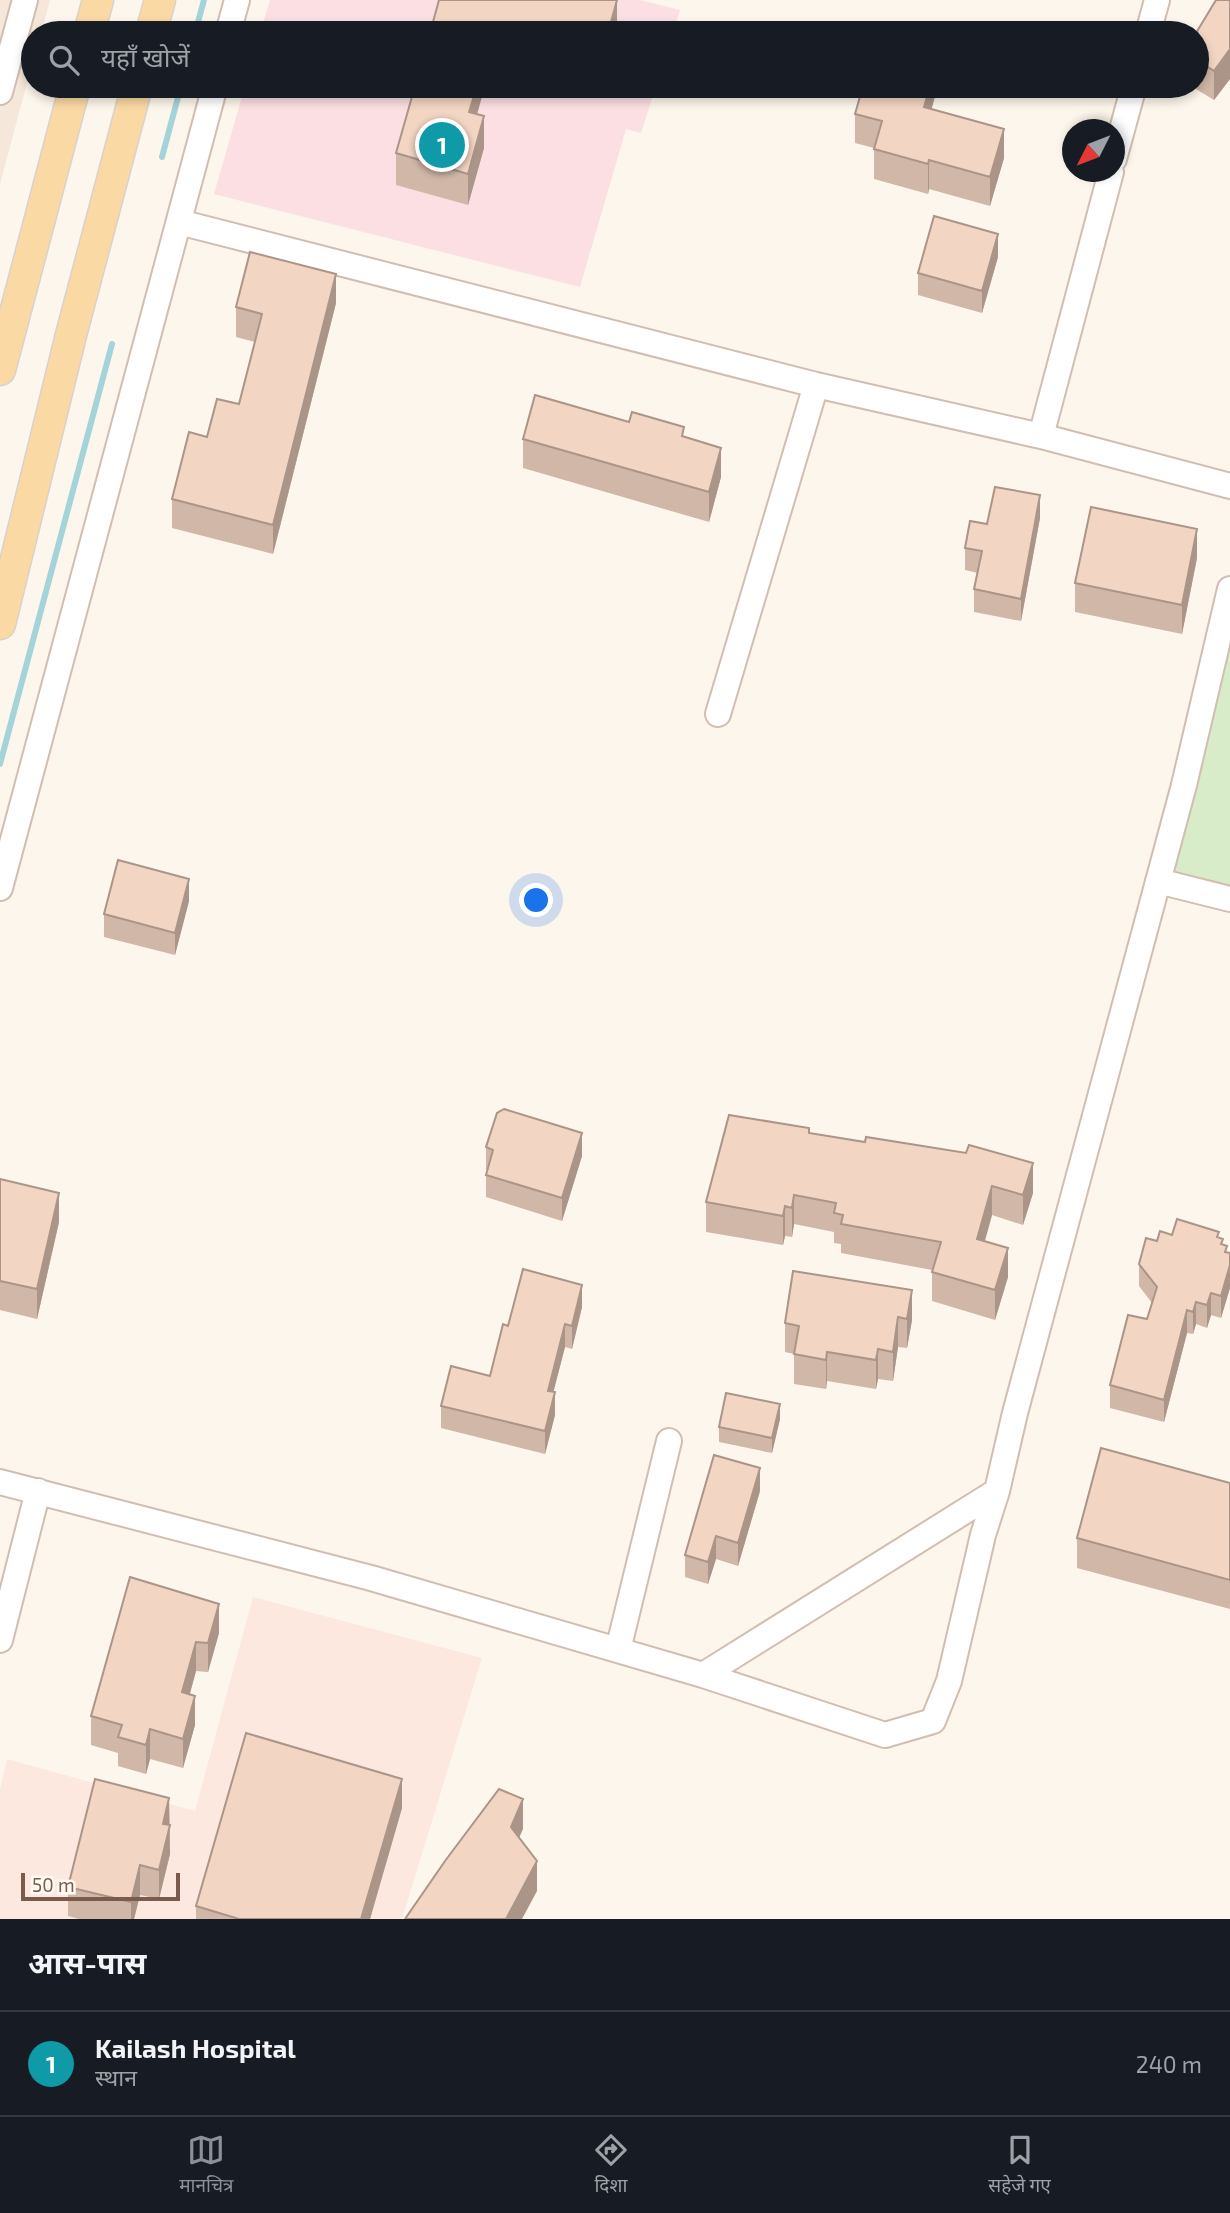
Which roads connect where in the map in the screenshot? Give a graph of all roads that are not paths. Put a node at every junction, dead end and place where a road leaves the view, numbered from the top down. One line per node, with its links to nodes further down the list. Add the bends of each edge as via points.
1 (25, 0): 10 (street)
2 (98, 0): 6 (main road)
3 (160, 0): 7 (main road)
4 (237, 0): 8 (street)
5 (1157, 0): 9 (street)
6 (92, 21)
7 (154, 21)
8 (232, 21)
9 (1151, 21)
10 (0, 92)
11 (72, 98): 18 (main road)
12 (134, 98): 23 (main road)
13 (212, 98): 17 (street)
14 (1131, 98): 15 (street)
15 (1125, 121)
16 (1108, 182): 20 (street)
17 (179, 222): 19 (street); 25 (street)
18 (0, 370)
19 (816, 386): 20 (street); 24 (street)
20 (1041, 436): 21 (street)
21 (1230, 486)
22 (1230, 589): 26 (street)
23 (0, 624)
24 (718, 714)
25 (2, 875)
26 (1158, 881): 27 (street); 31 (street)
27 (1230, 899)
28 (669, 1441): 33 (street)
29 (0, 1482): 30 (street)
30 (38, 1491): 32 (street); 33 (street, via 371,1578)
31 (997, 1491): 34 (street); 34 (street, via 949,1681 933,1721 885,1735)
32 (0, 1640)
33 (618, 1650): 34 (street)
34 (703, 1675)

